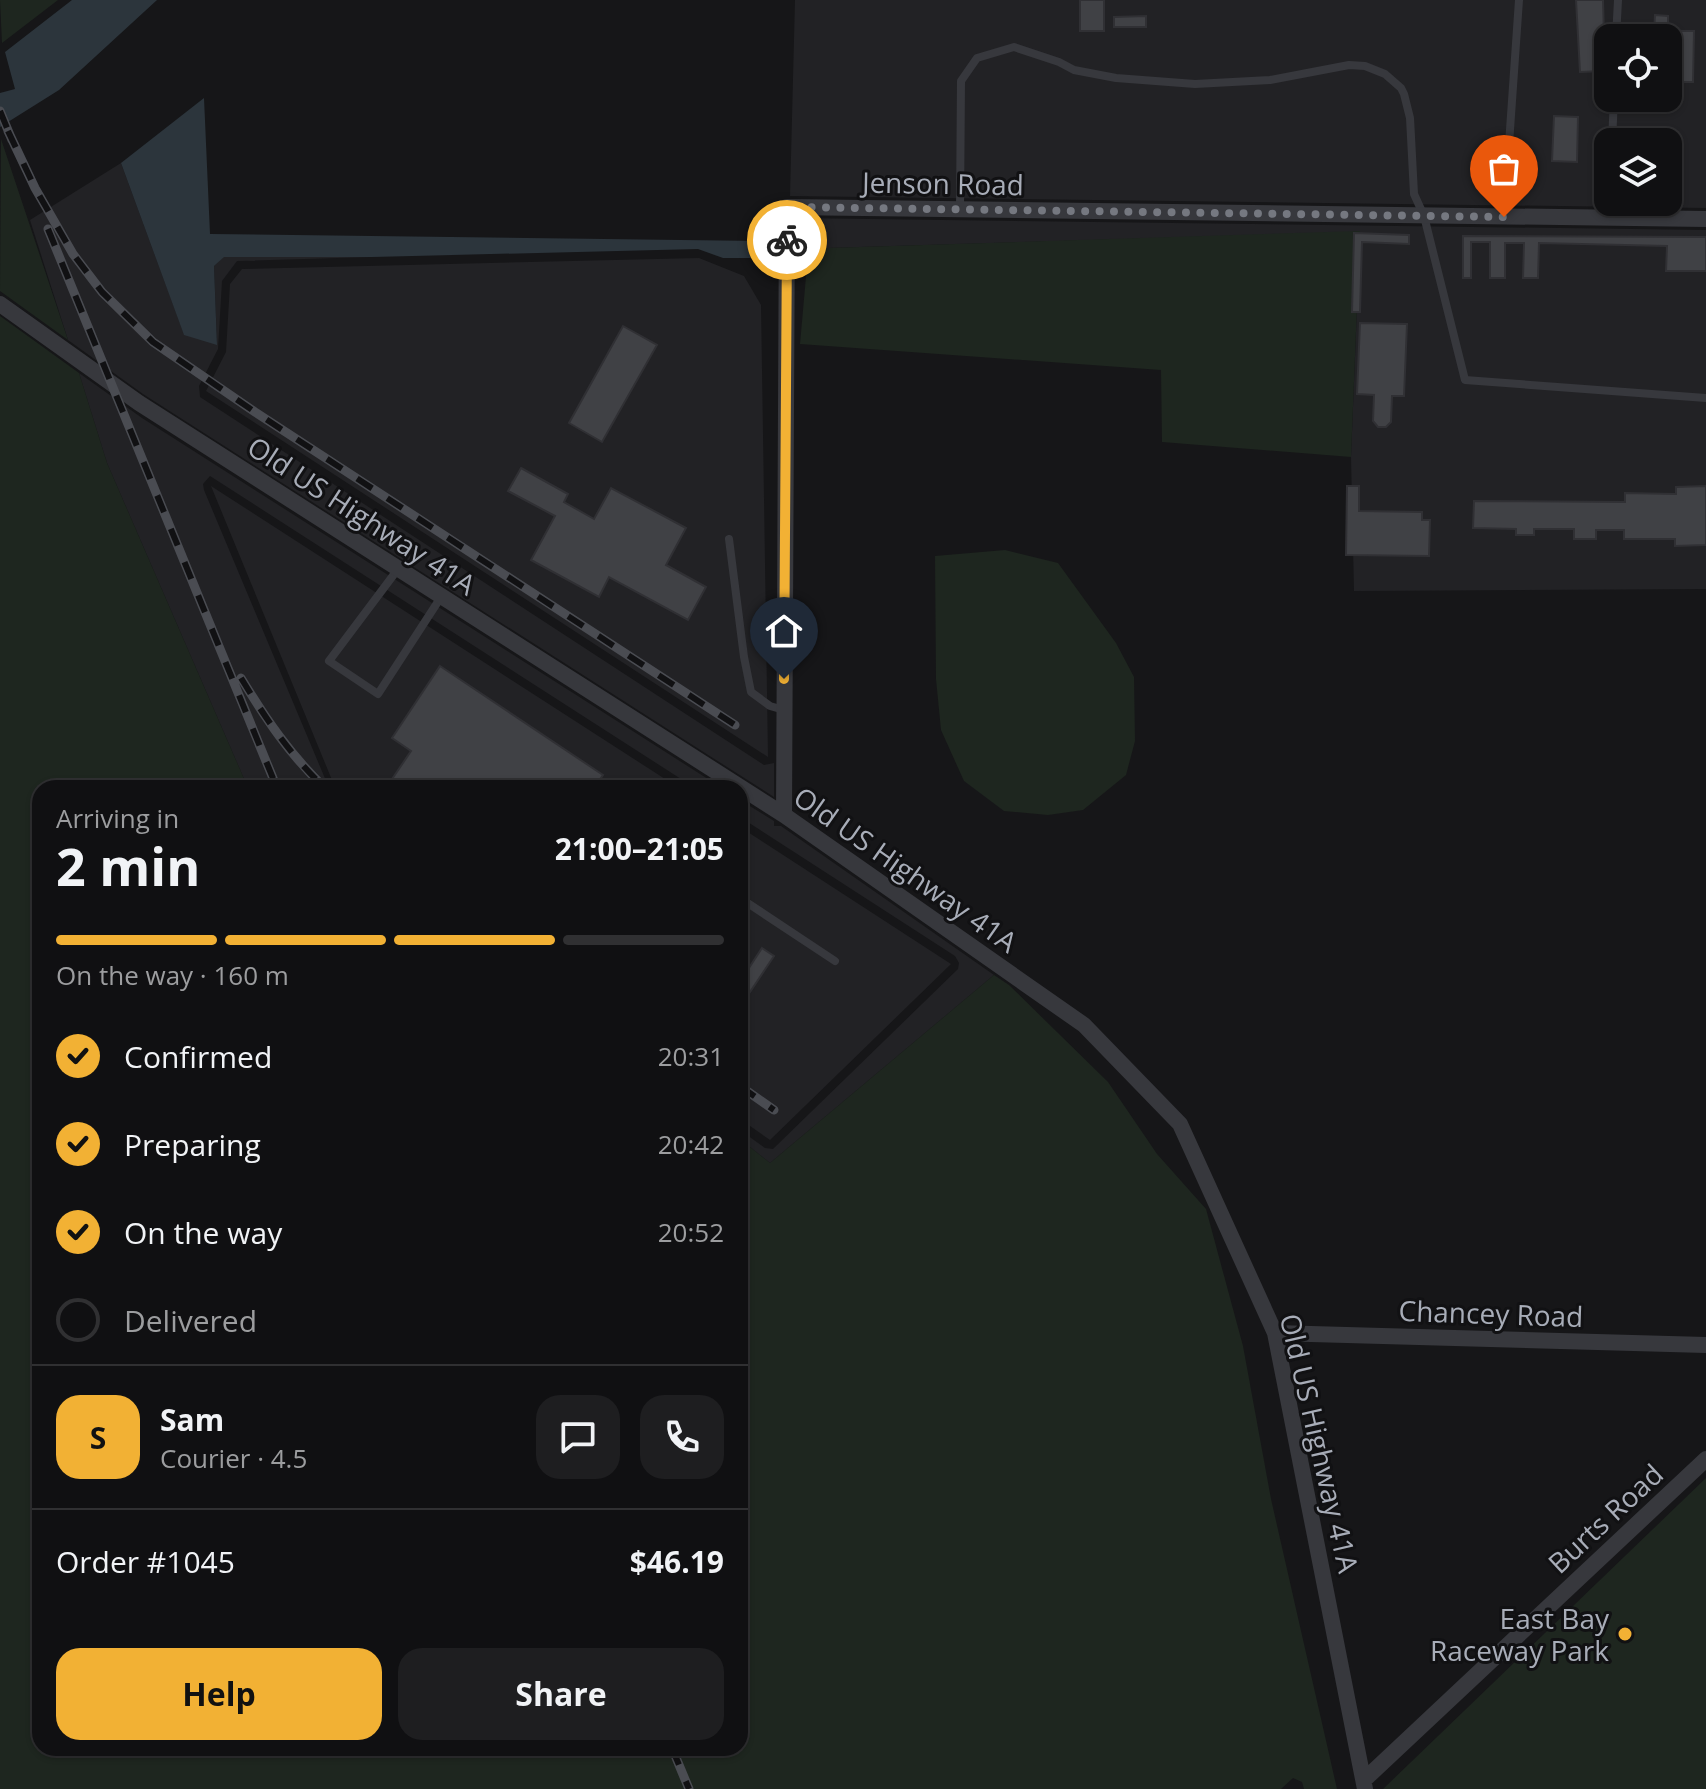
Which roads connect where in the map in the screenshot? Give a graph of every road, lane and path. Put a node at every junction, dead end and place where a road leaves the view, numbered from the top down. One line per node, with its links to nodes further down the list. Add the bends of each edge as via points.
1 (1519, 0): 8 (lane)
2 (1618, 0): 3 (lane)
3 (1617, 24)
4 (960, 209): 6 (street, Jenson Road); 6 (lane, via 961,81 977,58 1014,47 1074,70 1195,84 1270,80 1349,65 1385,74 1404,94 1414,194); 15 (street, Jenson Road, via 787,207)
5 (1594, 212): 8 (street, Jenson Road)
6 (1424, 216): 8 (street, Jenson Road); 11 (lane, via 1465,380)
7 (1680, 216): 9 (street, Jenson Road)
8 (1504, 217)
9 (1706, 219)
10 (0, 304): 13 (street, Old US Highway 41A, via 139,403)
11 (1706, 398)
12 (729, 539): 15 (lane, via 751,692)
13 (398, 569): 14 (street, Old US Highway 41A); 14 (lane, via 329,661 378,694)
14 (441, 597): 16 (street, Old US Highway 41A)
15 (784, 710): 18 (street, Jenson Road)
16 (718, 780)
17 (748, 796): 18 (street, Old US Highway 41A)
18 (784, 815): 21 (street, Old US Highway 41A, via 1084,1025 1180,1124)
19 (748, 903): 20 (lane)
20 (835, 961)
21 (1275, 1333): 22 (street, Chancey Road); 24 (street, Old US Highway 41A)
22 (1706, 1345)
23 (1706, 1459): 24 (street, Burts Road)
24 (1365, 1784)

